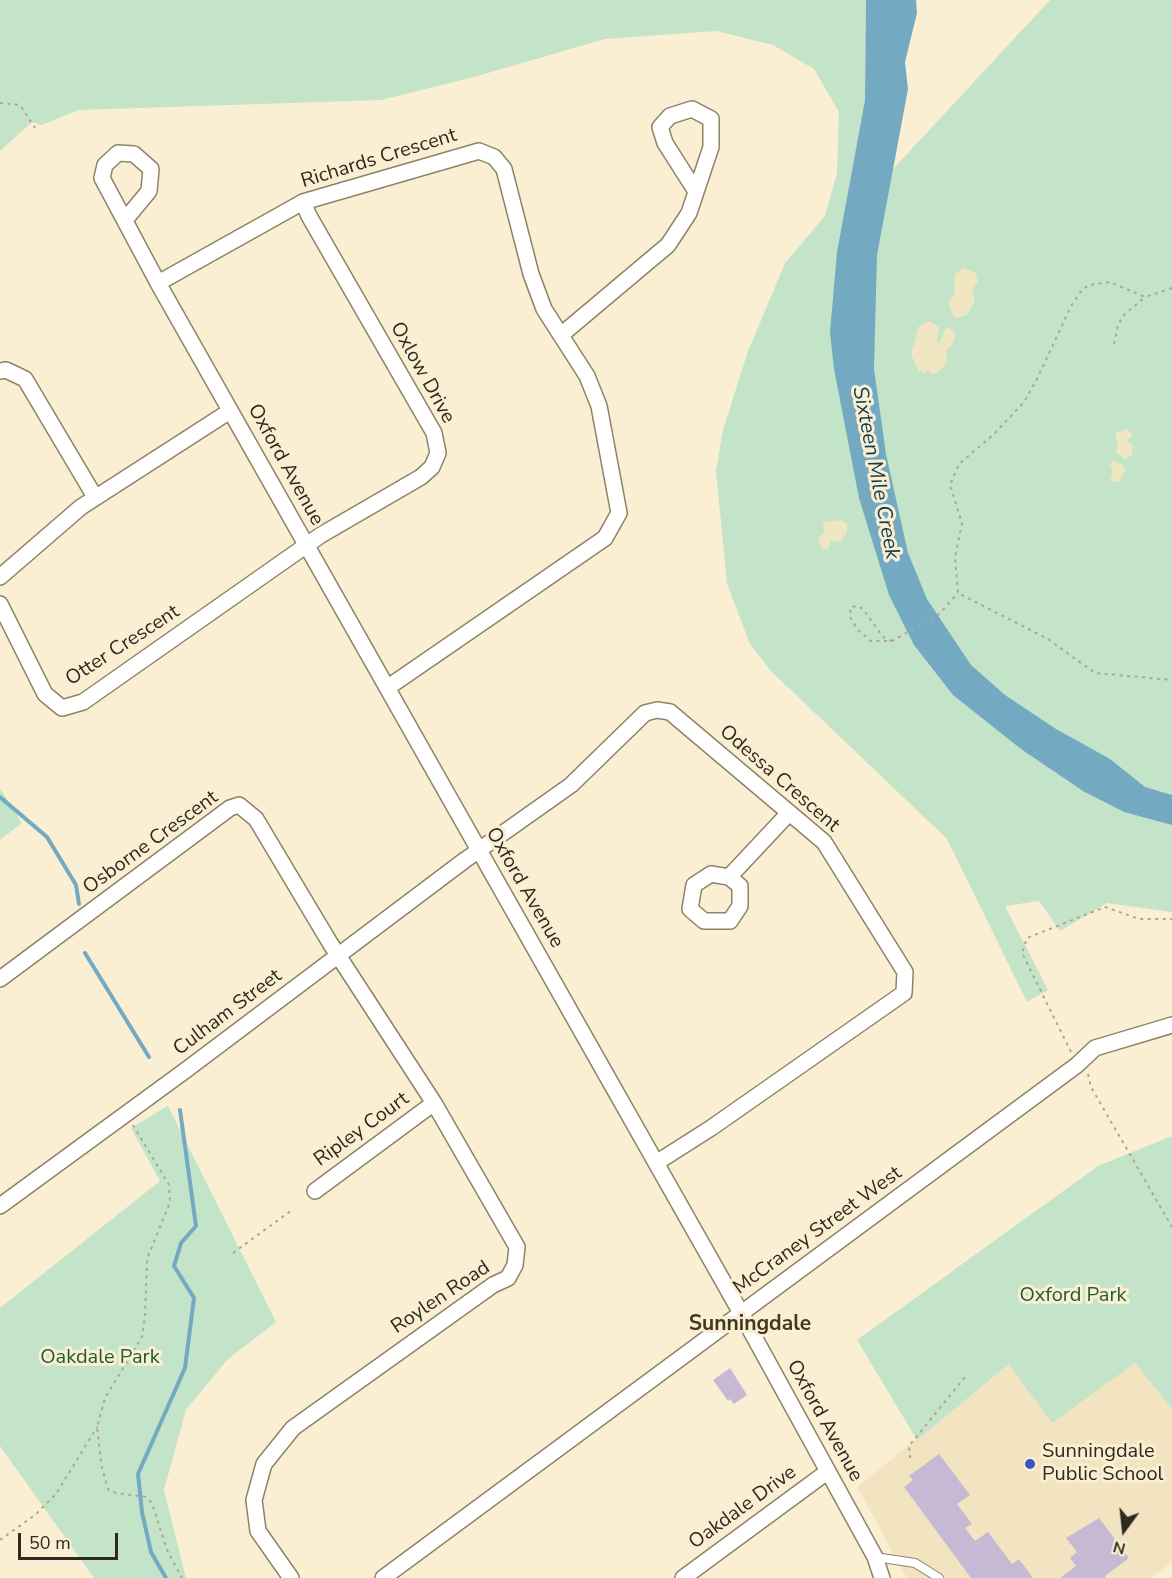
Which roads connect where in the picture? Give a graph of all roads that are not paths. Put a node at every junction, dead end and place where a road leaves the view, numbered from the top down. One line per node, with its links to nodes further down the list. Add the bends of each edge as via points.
1 (695, 190): 1 (street, via 711,147 711,119 692,109 670,116 660,127 664,143); 5 (street, via 689,213 668,245)
2 (303, 202): 4 (street, Richards Crescent); 5 (street, Richards Crescent, via 478,151 494,157 509,182 531,274 544,309); 9 (street, Oxlow Drive, via 434,433 438,453 432,467 421,477)
3 (124, 220): 4 (street, Oxford Avenue)
4 (158, 283): 7 (street, Oxford Avenue)
5 (561, 335): 12 (street, Richards Crescent, via 587,376 598,406 619,513 605,538)
6 (0, 371): 8 (street, via 25,379)
7 (230, 411): 8 (street); 9 (street, Oxford Avenue)
8 (95, 497): 10 (street)
9 (306, 545): 11 (street, Otter Crescent, via 83,702 62,708 45,694); 12 (street, Oxford Avenue)
10 (0, 576)
11 (0, 604)
12 (387, 688): 14 (street, Oxford Avenue)
13 (789, 813): 14 (street, Odessa Crescent, via 670,712 657,710 645,713 571,785); 15 (street); 20 (street, Odessa Crescent, via 824,842 905,972 904,993)
14 (478, 851): 16 (street, Culham Street); 20 (street, Oxford Avenue)
15 (729, 877)
16 (338, 957): 17 (street, Osborne Crescent, via 256,819 239,806 230,808); 19 (street, Roylen Road); 22 (street, Culham Street)
17 (0, 980)
18 (1172, 1026): 23 (street, McCraney Street West, via 1095,1048)
19 (434, 1103): 21 (street, Ripley Court); 26 (street, Roylen Road, via 517,1247 515,1265 508,1278 293,1428 264,1464 254,1500 258,1531)
20 (656, 1162): 23 (street, Oxford Avenue)
21 (315, 1191)
22 (0, 1206)
23 (741, 1313): 24 (street, Oxford Avenue); 27 (street, McCraney Street West)
24 (827, 1472): 25 (street, Oxford Avenue); 28 (street, Oakdale Drive)
25 (875, 1557): 29 (street, Oxford Avenue); 30 (lane, via 915,1563)
26 (291, 1578)
27 (383, 1578)
28 (683, 1578)
29 (882, 1578)
30 (939, 1578)

